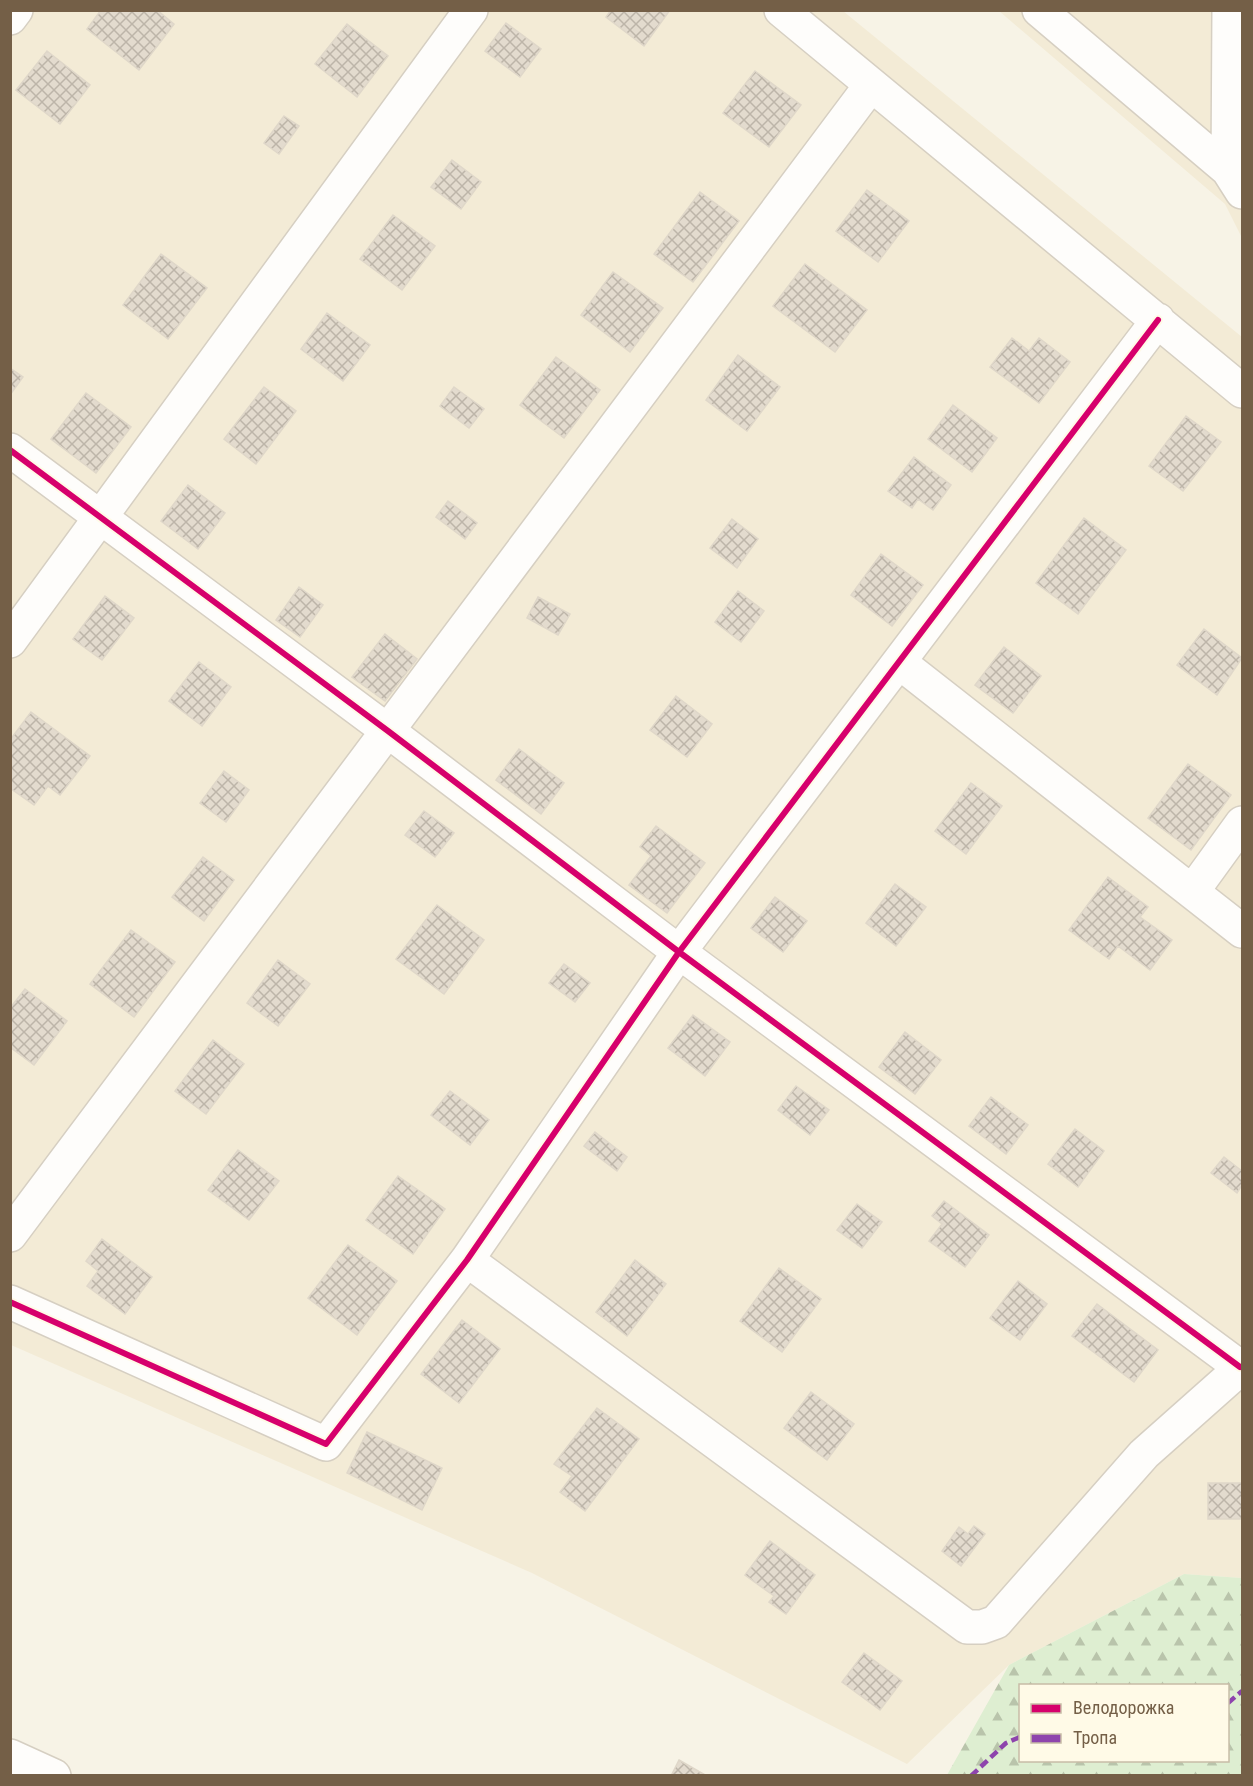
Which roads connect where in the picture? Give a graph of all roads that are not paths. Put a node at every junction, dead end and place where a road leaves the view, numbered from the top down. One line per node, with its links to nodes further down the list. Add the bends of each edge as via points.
1 (16, 10): 6 (street)
2 (471, 10): 12 (street)
3 (781, 10): 7 (street)
4 (1039, 10): 8 (street)
5 (1229, 10): 8 (street)
6 (10, 18)
7 (871, 85): 9 (street); 15 (street)
8 (1235, 181)
9 (1158, 320): 10 (street); 14 (street)
10 (1242, 391)
11 (10, 450): 12 (street)
12 (101, 517): 13 (street); 15 (street)
13 (10, 641)
14 (899, 662): 17 (street); 19 (street)
15 (388, 731): 19 (street); 20 (street)
16 (1242, 823): 17 (street)
17 (1192, 892): 18 (street)
18 (1242, 931)
19 (679, 952): 21 (street); 23 (street)
20 (10, 1235)
21 (467, 1260): 22 (street, via 326,1444); 23 (street, via 967,1627 996,1622 1144,1454)
22 (10, 1302)
23 (1241, 1367)
24 (10, 1756): 25 (street)
25 (54, 1776)

